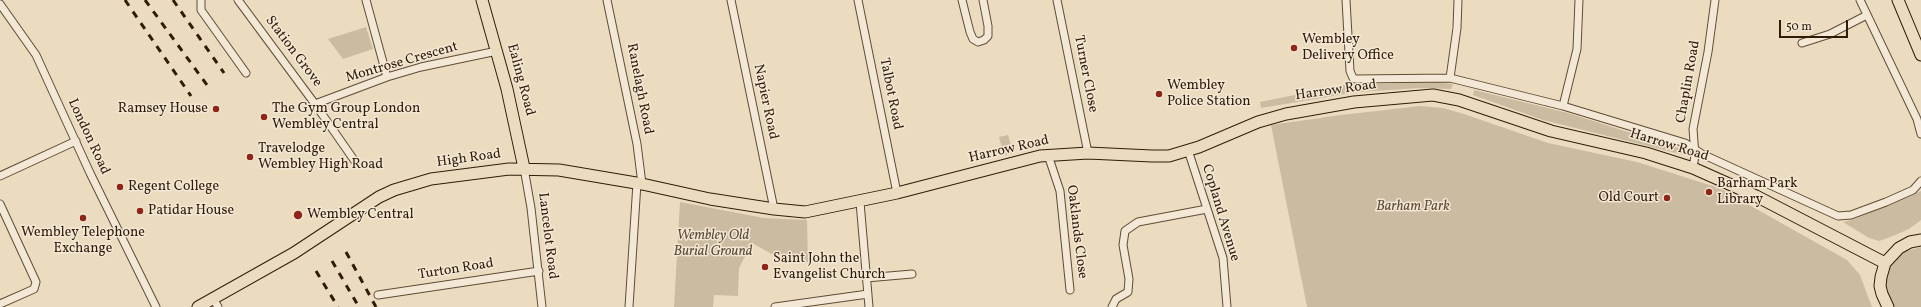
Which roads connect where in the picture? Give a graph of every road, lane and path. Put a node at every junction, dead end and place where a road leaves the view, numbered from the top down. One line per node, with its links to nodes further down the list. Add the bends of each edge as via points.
1 (201, 0): 22 (street, via 201,10)
2 (238, 0): 25 (street, Station Grove)
3 (366, 0): 23 (street)
4 (482, 0): 20 (main road, Ealing Road)
5 (607, 0): 37 (street, Ranelagh Road, via 635,137)
6 (731, 0): 42 (street, Napier Road)
7 (858, 0): 39 (street, Talbot Road)
8 (962, 0): 9 (street, via 973,40 978,42 988,36)
9 (983, 0)
10 (1057, 0): 31 (street, Turner Close)
11 (1346, 0): 24 (street, Harrow Road, via 1349,65 1353,78)
12 (1458, 0): 24 (street)
13 (1579, 0): 26 (street, via 1577,49)
14 (1715, 0): 29 (street, Chaplin Road, via 1693,129)
15 (1860, 0): 18 (street)
16 (1898, 0): 21 (main road)
17 (0, 4): 28 (street, London Road, via 36,55)
18 (1867, 15): 19 (street, via 1830,34); 27 (street, via 1914,113)
19 (1802, 43)
20 (497, 51): 23 (street, Montrose Crescent); 34 (main road, Ealing Road, via 519,136)
21 (1921, 55)
22 (246, 73)
23 (387, 77): 25 (street, Montrose Crescent)
24 (1450, 78): 26 (street, Harrow Road)
25 (315, 104): 33 (street, Station Grove)
26 (1563, 106): 29 (street, Harrow Road)
27 (1921, 134)
28 (76, 141): 36 (street); 54 (street, London Road)
29 (1695, 148): 35 (street, Chaplin Road); 38 (street, Harrow Road, via 1702,154 1838,216 1851,215 1886,202 1913,190)
30 (1188, 150): 31 (main road, Harrow Road, via 1169,156); 35 (main road, Harrow Road, via 1258,122 1286,114 1354,102 1433,96 1459,100 1551,131 1646,153); 43 (street, Copland Avenue)
31 (1088, 153): 32 (main road, Harrow Road)
32 (1048, 155): 39 (main road, Harrow Road); 49 (street, Oaklands Close, via 1060,190)
33 (354, 160)
34 (524, 168): 37 (main road, High Road, via 559,170); 46 (street, Lancelot Road); 52 (main road, High Road, via 431,180 394,190 379,197)
35 (1693, 168): 45 (main road, Harrow Road, via 1756,196)
36 (0, 176)
37 (640, 183): 42 (main road, High Road, via 710,199); 57 (street, Ranelagh Road)
38 (1920, 183)
39 (897, 193): 40 (main road, Harrow Road)
40 (860, 202): 42 (main road, Harrow Road, via 805,212); 48 (street)
41 (0, 204): 53 (street, via 36,282 34,289)
42 (774, 209)
43 (1207, 209): 60 (street, via 1138,222 1125,231 1123,245 1129,279 1128,292 1116,299); 61 (street, Copland Avenue, via 1223,258)
44 (1921, 240): 45 (main road, via 1899,248)
45 (1885, 263): 62 (main road, via 1880,286)
46 (539, 271): 51 (street, Turton Road); 56 (street, Lancelot Road)
47 (912, 274): 48 (street)
48 (866, 278): 50 (street)
49 (1070, 290)
50 (868, 294): 58 (street); 59 (street)
51 (378, 295)
52 (215, 303): 55 (main road, High Road)
53 (0, 304)
54 (156, 307)
55 (198, 307)
56 (542, 307)
57 (629, 307)
58 (775, 307)
59 (869, 307)
60 (1112, 307)
61 (1227, 307)
62 (1888, 307)

